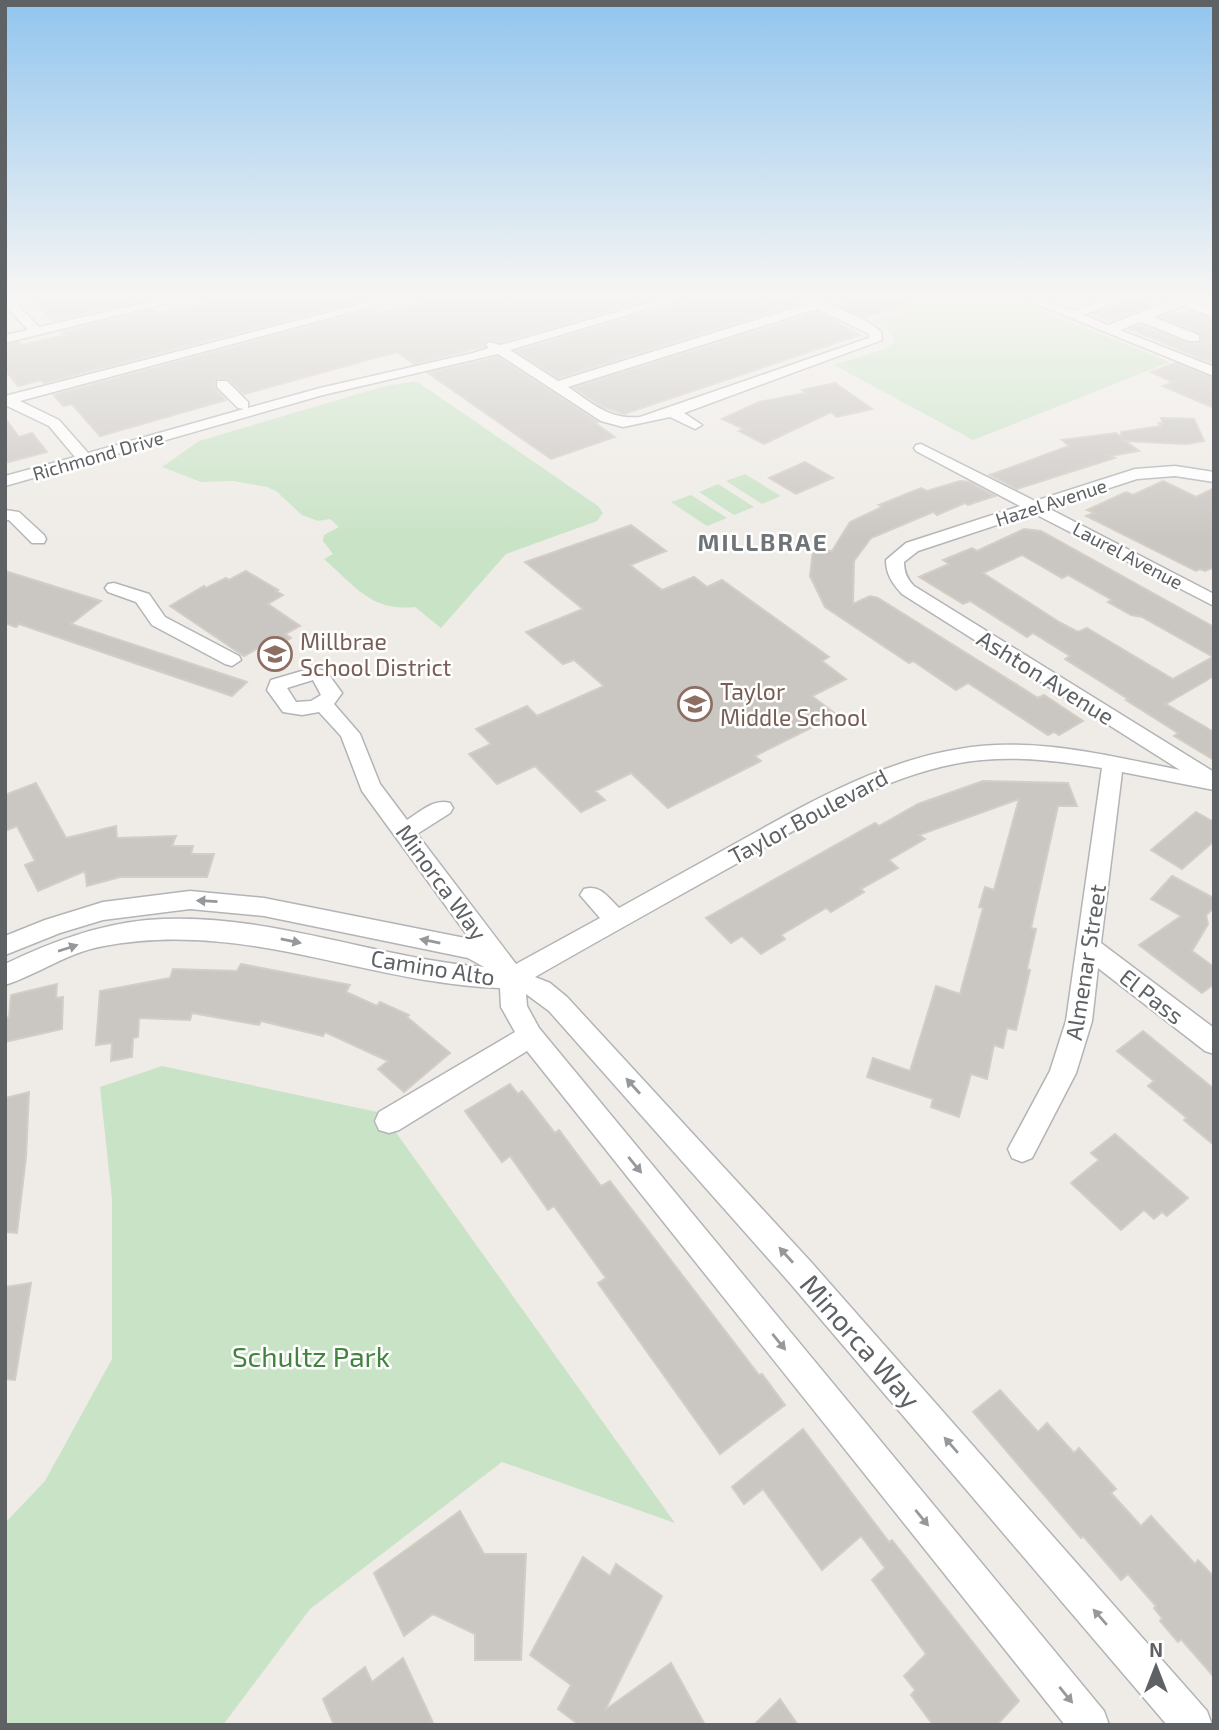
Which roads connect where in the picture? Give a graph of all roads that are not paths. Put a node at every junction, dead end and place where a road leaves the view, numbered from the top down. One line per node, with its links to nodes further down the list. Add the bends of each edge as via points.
1 (88, 379): 9 (street)
2 (337, 379): 10 (street, Richmond Drive)
3 (370, 379): 14 (street, Richmond Drive)
4 (546, 379): 8 (street)
5 (580, 379): 8 (street)
6 (767, 379): 11 (street)
7 (222, 384): 10 (street)
8 (557, 386): 11 (street, via 613,421 641,421)
9 (6, 400): 14 (street, via 54,423)
10 (243, 405): 14 (street, Richmond Drive)
11 (673, 412): 12 (lane)
12 (695, 425)
13 (925, 450): 18 (street, Laurel Avenue)
14 (82, 455): 15 (street, Richmond Drive); 17 (street, Richmond Drive)
15 (5, 472)
16 (1214, 477): 18 (street, Hazel Avenue, via 1175,471 1145,473)
17 (5, 481)
18 (1035, 507): 21 (street, Hazel Avenue, via 912,547); 23 (street, Laurel Avenue)
19 (5, 515): 20 (street, via 13,515)
20 (38, 539)
21 (895, 560): 27 (street, Ashton Avenue, via 898,579 908,590)
22 (114, 589): 24 (street, via 143,598 158,621)
23 (1214, 601)
24 (232, 660)
25 (323, 704): 29 (street, Minorca Way, via 357,745 370,786)
26 (1113, 764): 27 (street, Taylor Boulevard); 31 (street, Taylor Boulevard, via 1073,756 996,752 948,757 889,772); 33 (street, Almenar Street)
27 (1214, 783)
28 (442, 808): 29 (street)
29 (405, 831): 35 (street, Minorca Way)
30 (592, 895): 31 (street)
31 (616, 920): 35 (street, Taylor Boulevard)
32 (7, 942): 35 (street, Camino Alto, one-way to 32, via 490,957 472,949 228,902 190,900 103,911)
33 (1090, 948): 37 (street, El Pass); 39 (street, Almenar Street, via 1079,1021 1063,1073)
34 (5, 975): 35 (street, Camino Alto, one-way to 35, via 104,936 182,926 250,933 456,975)
35 (512, 978): 36 (street, Minorca Way, via 514,1007); 41 (street, Minorca Way, one-way to 35, via 800,1272 558,1004 541,990)
36 (530, 1036): 38 (street); 40 (street, Minorca Way, one-way to 40)
37 (1214, 1043)
38 (388, 1121)
39 (1022, 1149)
40 (1090, 1725)
41 (1192, 1725)

